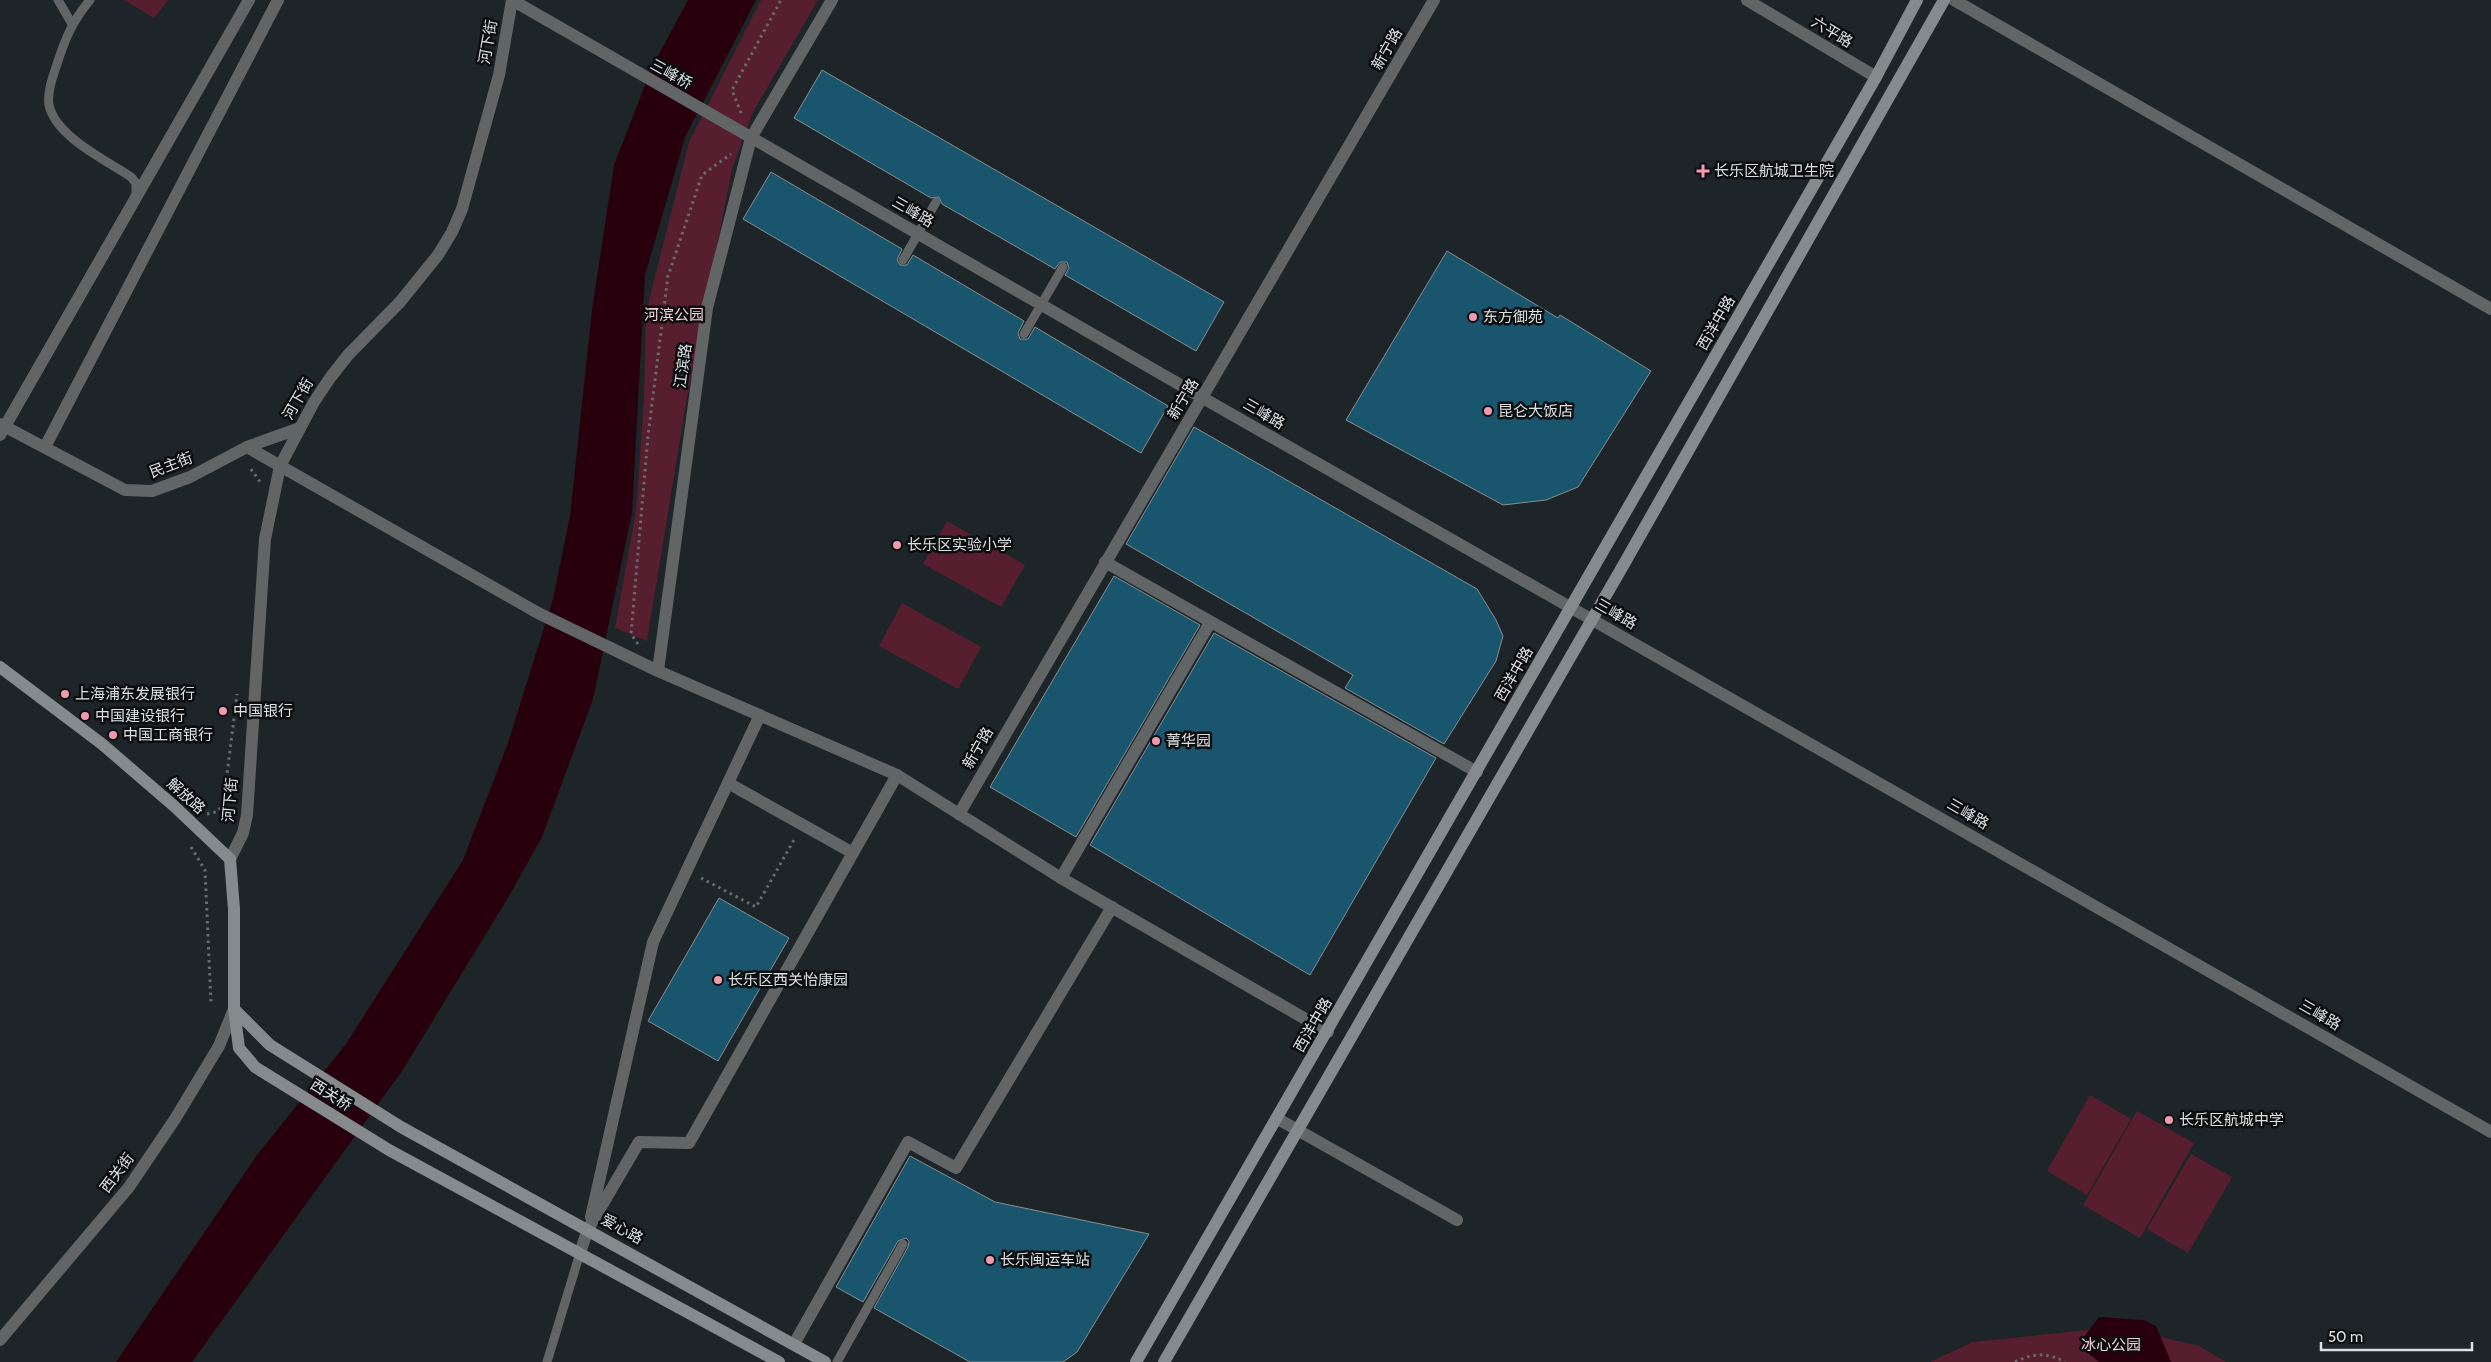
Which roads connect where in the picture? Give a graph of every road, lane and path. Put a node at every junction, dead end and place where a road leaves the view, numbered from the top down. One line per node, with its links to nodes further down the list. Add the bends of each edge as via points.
1 (58, 0): 13 (lane)
2 (90, 0): 13 (lane)
3 (249, 0): 17 (street)
4 (278, 0): 26 (street)
5 (512, 0): 15 (street, 三峰桥); 25 (street, 河下街, via 499,75 462,209 452,232 400,302 330,378)
6 (781, 0): 16 (path, via 732,90)
7 (832, 0): 16 (street, 江滨路)
8 (1434, 0): 23 (street, 新宁路)
9 (1747, 0): 14 (street, 六平路)
10 (1917, 0): 14 (main road, 西洋中路)
11 (1944, 0): 33 (main road)
12 (1954, 0): 21 (street)
13 (72, 24): 17 (lane, via 53,77 49,105 55,120 75,141 136,183)
14 (1876, 77): 32 (main road, 西洋中路)
15 (726, 123): 16 (street, 三峰路)
16 (752, 138): 23 (street, 三峰路); 35 (path, via 702,175 668,276 648,436 632,634); 37 (street, 江滨路, via 707,308)
17 (136, 200): 24 (street)
18 (936, 202): 19 (lane, bridge)
19 (903, 260)
20 (1063, 267): 22 (lane, bridge)
21 (2491, 309)
22 (1024, 334)
23 (1203, 398): 31 (street, 新宁路); 32 (street, 三峰路)
24 (2, 428): 26 (street, 民主街)
25 (300, 428): 27 (street, 民主街); 28 (street, 河下街)
26 (44, 447): 27 (street, 民主街, via 125,490 152,491 190,477)
27 (247, 447): 28 (street)
28 (280, 466): 37 (street, via 538,613); 48 (street, 河下街, via 265,539 247,815 243,833)
29 (250, 468): 30 (path, via 260,480)
30 (260, 488)
31 (1105, 562): 34 (street); 43 (street, 新宁路)
32 (1572, 607): 33 (street, 三峰路); 40 (main road, 西洋中路)
33 (1592, 618): 57 (main road); 58 (street, 三峰路)
34 (1210, 623): 40 (street); 50 (street)
35 (642, 649)
36 (0, 667): 48 (main road, 解放路, via 102,744)
37 (658, 671): 39 (street)
38 (238, 688): 44 (path, via 223,806 216,812)
39 (760, 716): 41 (street); 42 (street)
40 (1477, 772): 54 (main road, 西洋中路)
41 (897, 775): 43 (street); 47 (street)
42 (728, 783): 45 (street); 49 (street)
43 (959, 814): 50 (street)
44 (201, 815)
45 (802, 825): 47 (street); 49 (path, via 756,907)
46 (189, 842): 52 (path, via 206,870)
47 (853, 853): 60 (street, via 689,1143 639,1142)
48 (230, 859): 53 (main road, via 234,909)
49 (687, 871): 60 (street, via 653,942)
50 (1061, 878): 51 (street)
51 (1112, 907): 54 (street); 64 (street, via 956,1168 908,1142)
52 (210, 1003)
53 (234, 1009): 56 (main road, 西关桥, via 270,1046); 62 (main road, 西关桥, via 239,1048 255,1067 389,1150); 63 (street, 西关街, via 218,1046 129,1186)
54 (1328, 1032): 55 (main road, 西洋中路)
55 (1278, 1119): 57 (street); 69 (main road, 西洋中路)
56 (401, 1126): 60 (main road, 爱心路)
57 (1298, 1131): 59 (street); 70 (main road)
58 (2491, 1132)
59 (1457, 1220)
60 (588, 1229): 62 (street); 64 (main road, 爱心路)
61 (903, 1244): 68 (lane)
62 (580, 1252): 65 (lane); 66 (main road)
63 (0, 1340)
64 (794, 1344): 67 (main road, 爱心路)
65 (546, 1362)
66 (779, 1362)
67 (825, 1362)
68 (837, 1362)
69 (1136, 1362)
70 (1164, 1362)
71 (2015, 1362): 72 (path, via 2030,1355 2046,1355)
72 (2066, 1362)

